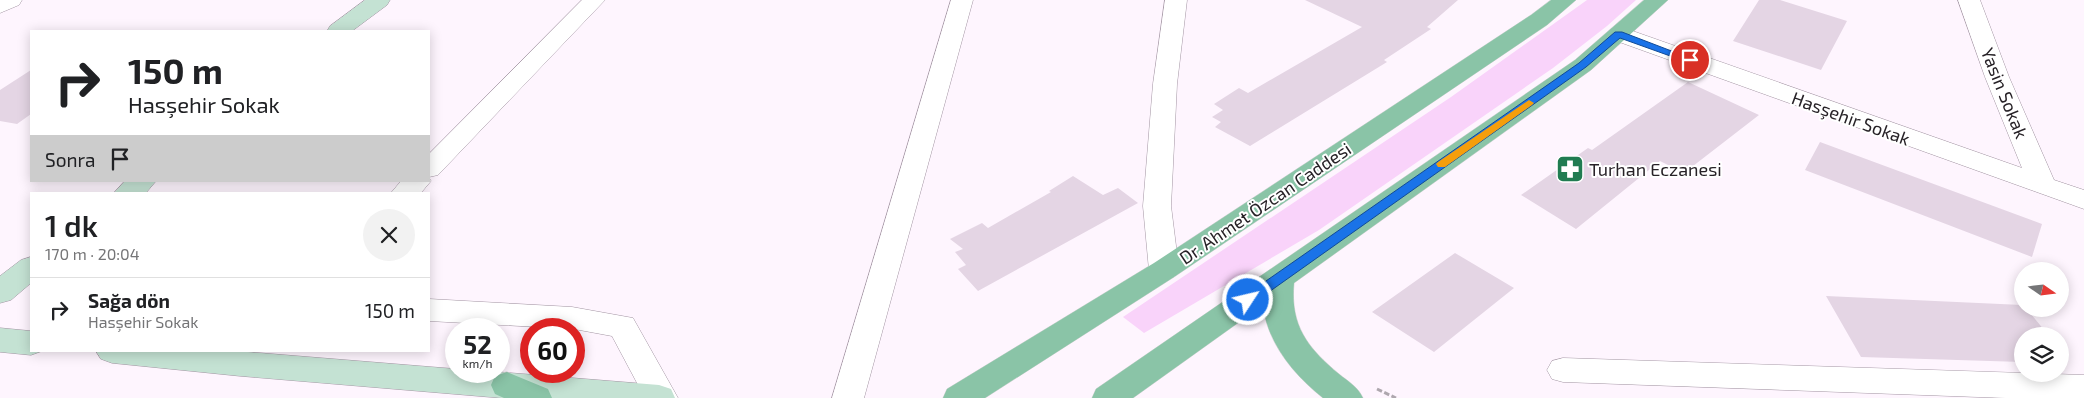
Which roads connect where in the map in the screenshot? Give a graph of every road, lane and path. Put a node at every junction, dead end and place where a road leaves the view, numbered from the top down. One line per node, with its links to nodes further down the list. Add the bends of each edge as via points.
1 (11, 0): 9 (street)
2 (379, 0): 10 (main road)
3 (594, 0): 12 (street)
4 (962, 0): 31 (street)
5 (1176, 0): 19 (street, via 1165,84 1157,206)
6 (1565, 0): 19 (main road, Dr. Ahmet Özcan Caddesi)
7 (1657, 0): 11 (main road)
8 (1969, 0): 15 (street, Yasin Sokak)
9 (0, 6)
10 (339, 30)
11 (1618, 34): 15 (street, Hasşehir Sokak); 20 (main road, via 1582,65)
12 (430, 168)
13 (142, 182): 16 (main road)
14 (416, 182): 17 (street)
15 (2043, 186): 18 (street, Hasşehir Sokak)
16 (129, 192)
17 (406, 192)
18 (2084, 200)
19 (1164, 270): 32 (main road, Dr. Ahmet Özcan Caddesi)
20 (1278, 279): 33 (main road); 34 (main road, via 1276,307 1286,336 1307,364)
21 (430, 310): 30 (street, via 572,318 622,326)
22 (0, 340): 23 (main road)
23 (30, 343)
24 (131, 352): 25 (main road)
25 (246, 358): 27 (main road)
26 (1563, 370): 28 (street)
27 (506, 385): 29 (main road); 30 (main road)
28 (2084, 388)
29 (536, 398)
30 (660, 398)
31 (848, 398)
32 (959, 398)
33 (1108, 398)
34 (1347, 398)

